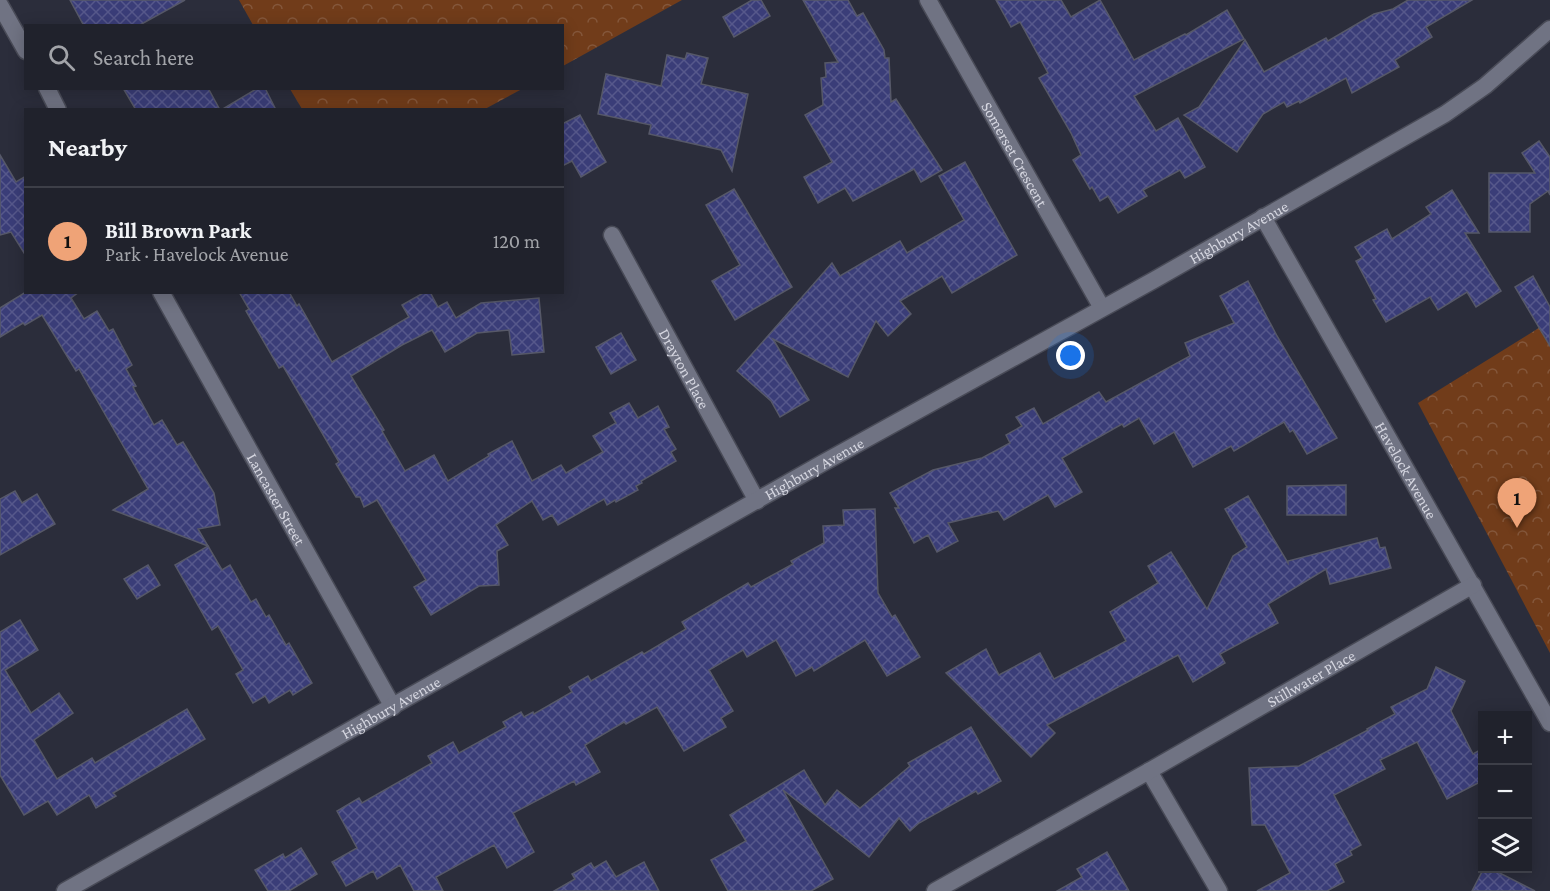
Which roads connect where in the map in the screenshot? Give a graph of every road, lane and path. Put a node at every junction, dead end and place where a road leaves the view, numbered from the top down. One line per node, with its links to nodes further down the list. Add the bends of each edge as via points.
1 (928, 0): 10 (street, Somerset Crescent)
2 (0, 5): 4 (street)
3 (1550, 30): 7 (street, Highbury Avenue, via 1485,86 1445,114)
4 (24, 47)
5 (47, 90): 6 (street)
6 (57, 108)
7 (1263, 217): 10 (street, Highbury Avenue); 12 (street, Havelock Avenue)
8 (612, 235): 11 (street, Drayton Place)
9 (162, 294): 13 (street, Lancaster Street)
10 (1102, 308): 11 (street, Highbury Avenue)
11 (757, 501): 13 (street, Highbury Avenue)
12 (1473, 585): 14 (street, Havelock Avenue); 15 (street, Stillwater Place)
13 (393, 707): 16 (street, Highbury Avenue)
14 (1550, 723)
15 (1149, 771): 17 (street, Stillwater Place); 18 (street)
16 (65, 891)
17 (935, 891)
18 (1220, 891)

